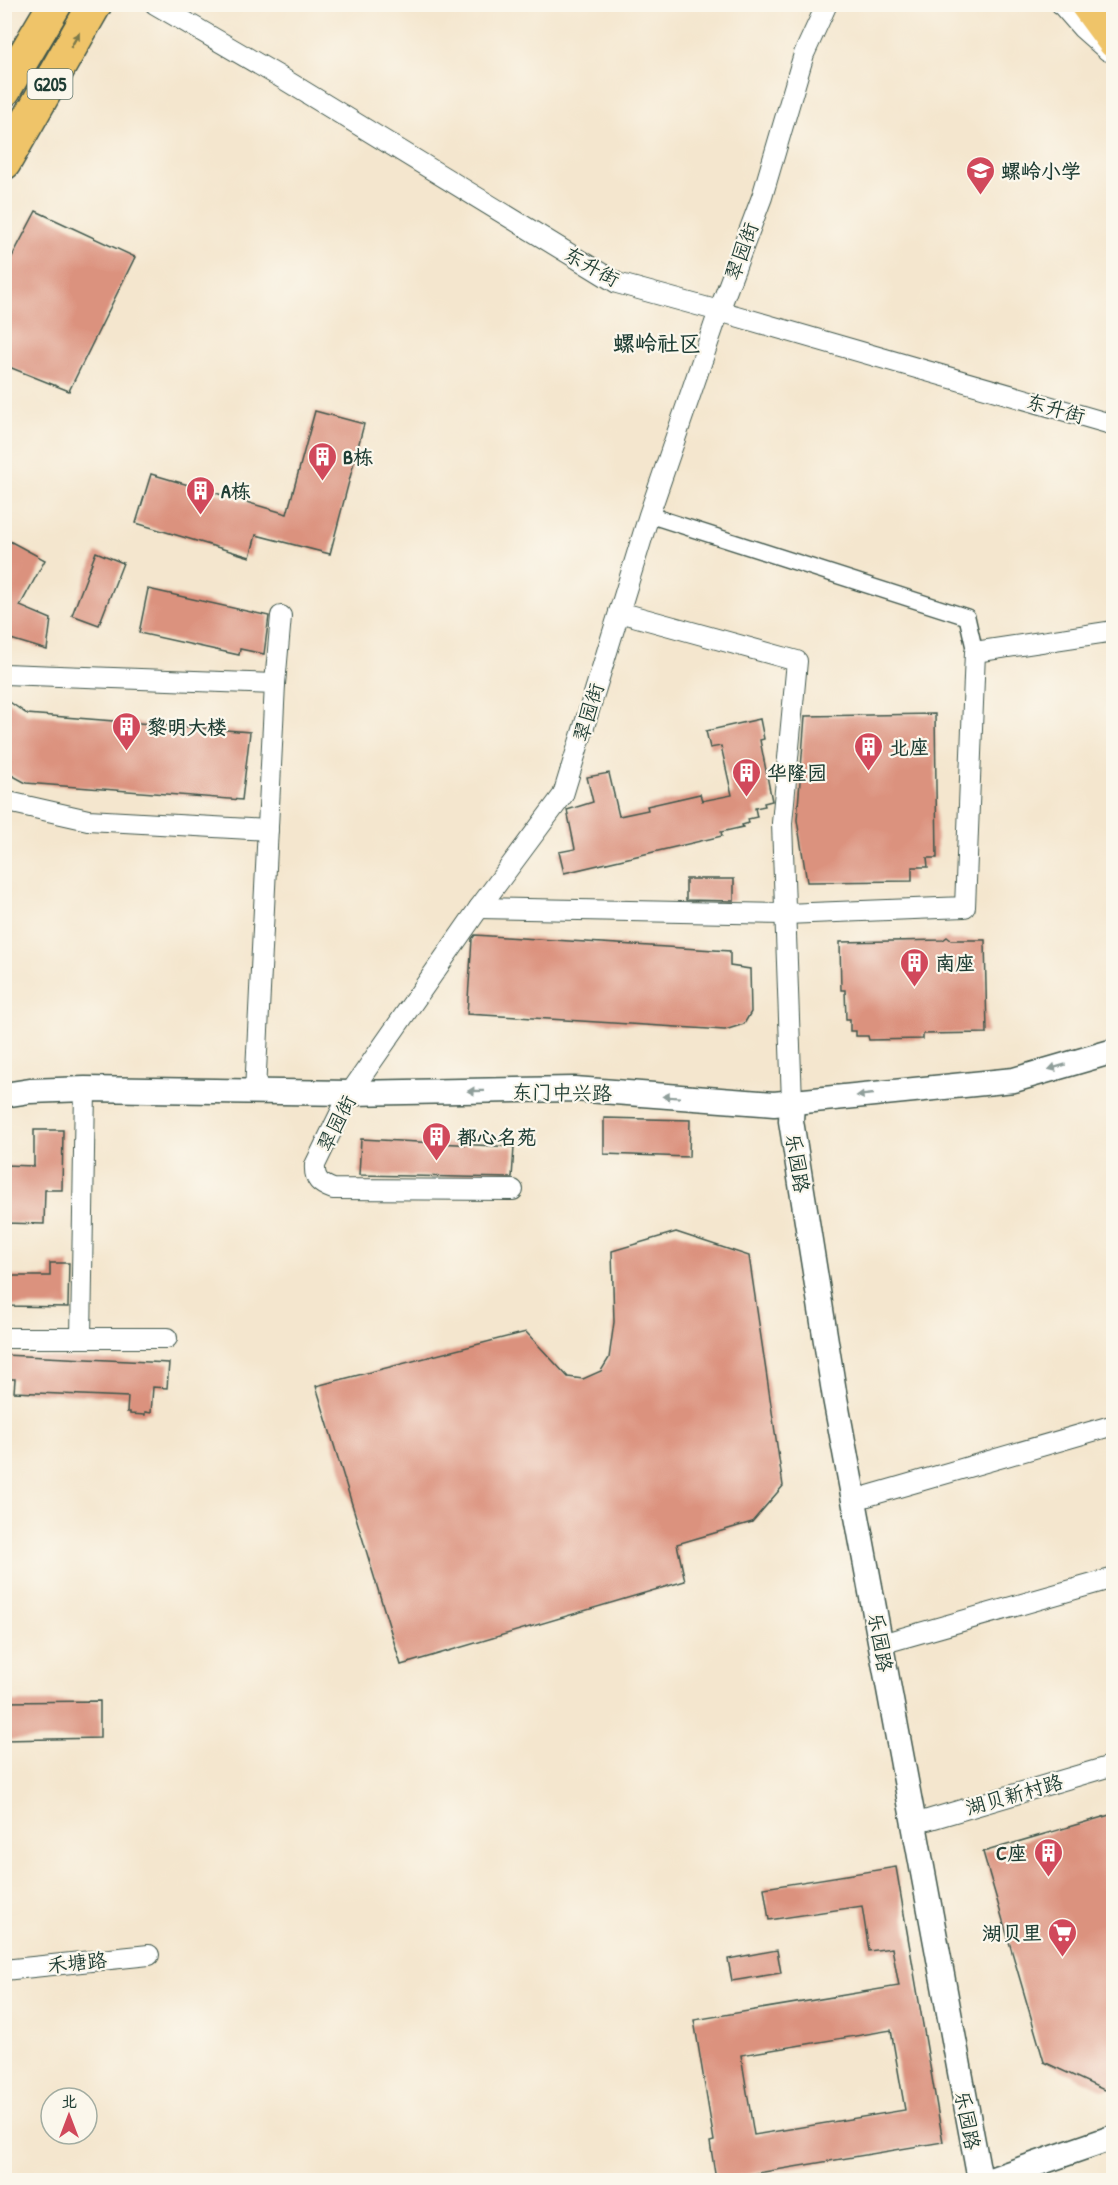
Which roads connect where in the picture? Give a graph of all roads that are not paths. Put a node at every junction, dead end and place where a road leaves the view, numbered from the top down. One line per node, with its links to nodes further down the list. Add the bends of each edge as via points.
1 (55, 4): 9 (highway, G205)
2 (95, 4): 10 (highway, G205, one-way to 2)
3 (155, 4): 11 (street, 东升街, via 617,284)
4 (827, 4): 11 (street, 翠园街, via 804,54 762,197)
5 (1061, 4): 8 (street)
6 (1086, 4): 7 (main road)
7 (1113, 42)
8 (1113, 56)
9 (4, 90)
10 (4, 163)
11 (719, 311): 12 (street, 东升街); 13 (street, 翠园街)
12 (1113, 425)
13 (649, 514): 14 (street, 翠园街); 17 (street, via 967,616)
14 (619, 612): 22 (street, 翠园街, via 562,795); 23 (street, via 797,662 782,823)
15 (281, 616): 19 (street)
16 (1113, 631): 17 (street)
17 (975, 652): 23 (street, via 966,907)
18 (4, 674): 19 (street)
19 (275, 684): 21 (street)
20 (4, 801): 21 (street, via 88,820)
21 (268, 830): 26 (street)
22 (479, 908): 23 (street); 27 (street, 翠园街)
23 (785, 914): 29 (street)
24 (1113, 1051): 29 (street, 东门中兴路, one-way to 29, via 1014,1080)
25 (85, 1089): 26 (street, 东门中兴路); 28 (street, 东门中兴路); 32 (street)
26 (255, 1092): 27 (street, 东门中兴路)
27 (350, 1093): 29 (street, 东门中兴路, one-way to 27, via 774,1104 574,1089); 30 (street, 翠园街, via 315,1166 314,1174 320,1184 333,1188)
28 (4, 1095)
29 (792, 1102): 35 (street, 乐园路, via 793,1133)
30 (513, 1190)
31 (4, 1338): 32 (street)
32 (81, 1338): 33 (street)
33 (167, 1338)
34 (1113, 1425): 35 (street)
35 (854, 1500): 37 (street, 乐园路)
36 (1113, 1578): 37 (street)
37 (881, 1644): 39 (street, 乐园路)
38 (1113, 1765): 39 (street, 湖贝新村路)
39 (914, 1824): 43 (street, 乐园路)
40 (148, 1955): 41 (street, 禾塘路)
41 (4, 1970)
42 (1113, 2138): 44 (street)
43 (980, 2181)
44 (990, 2181)

